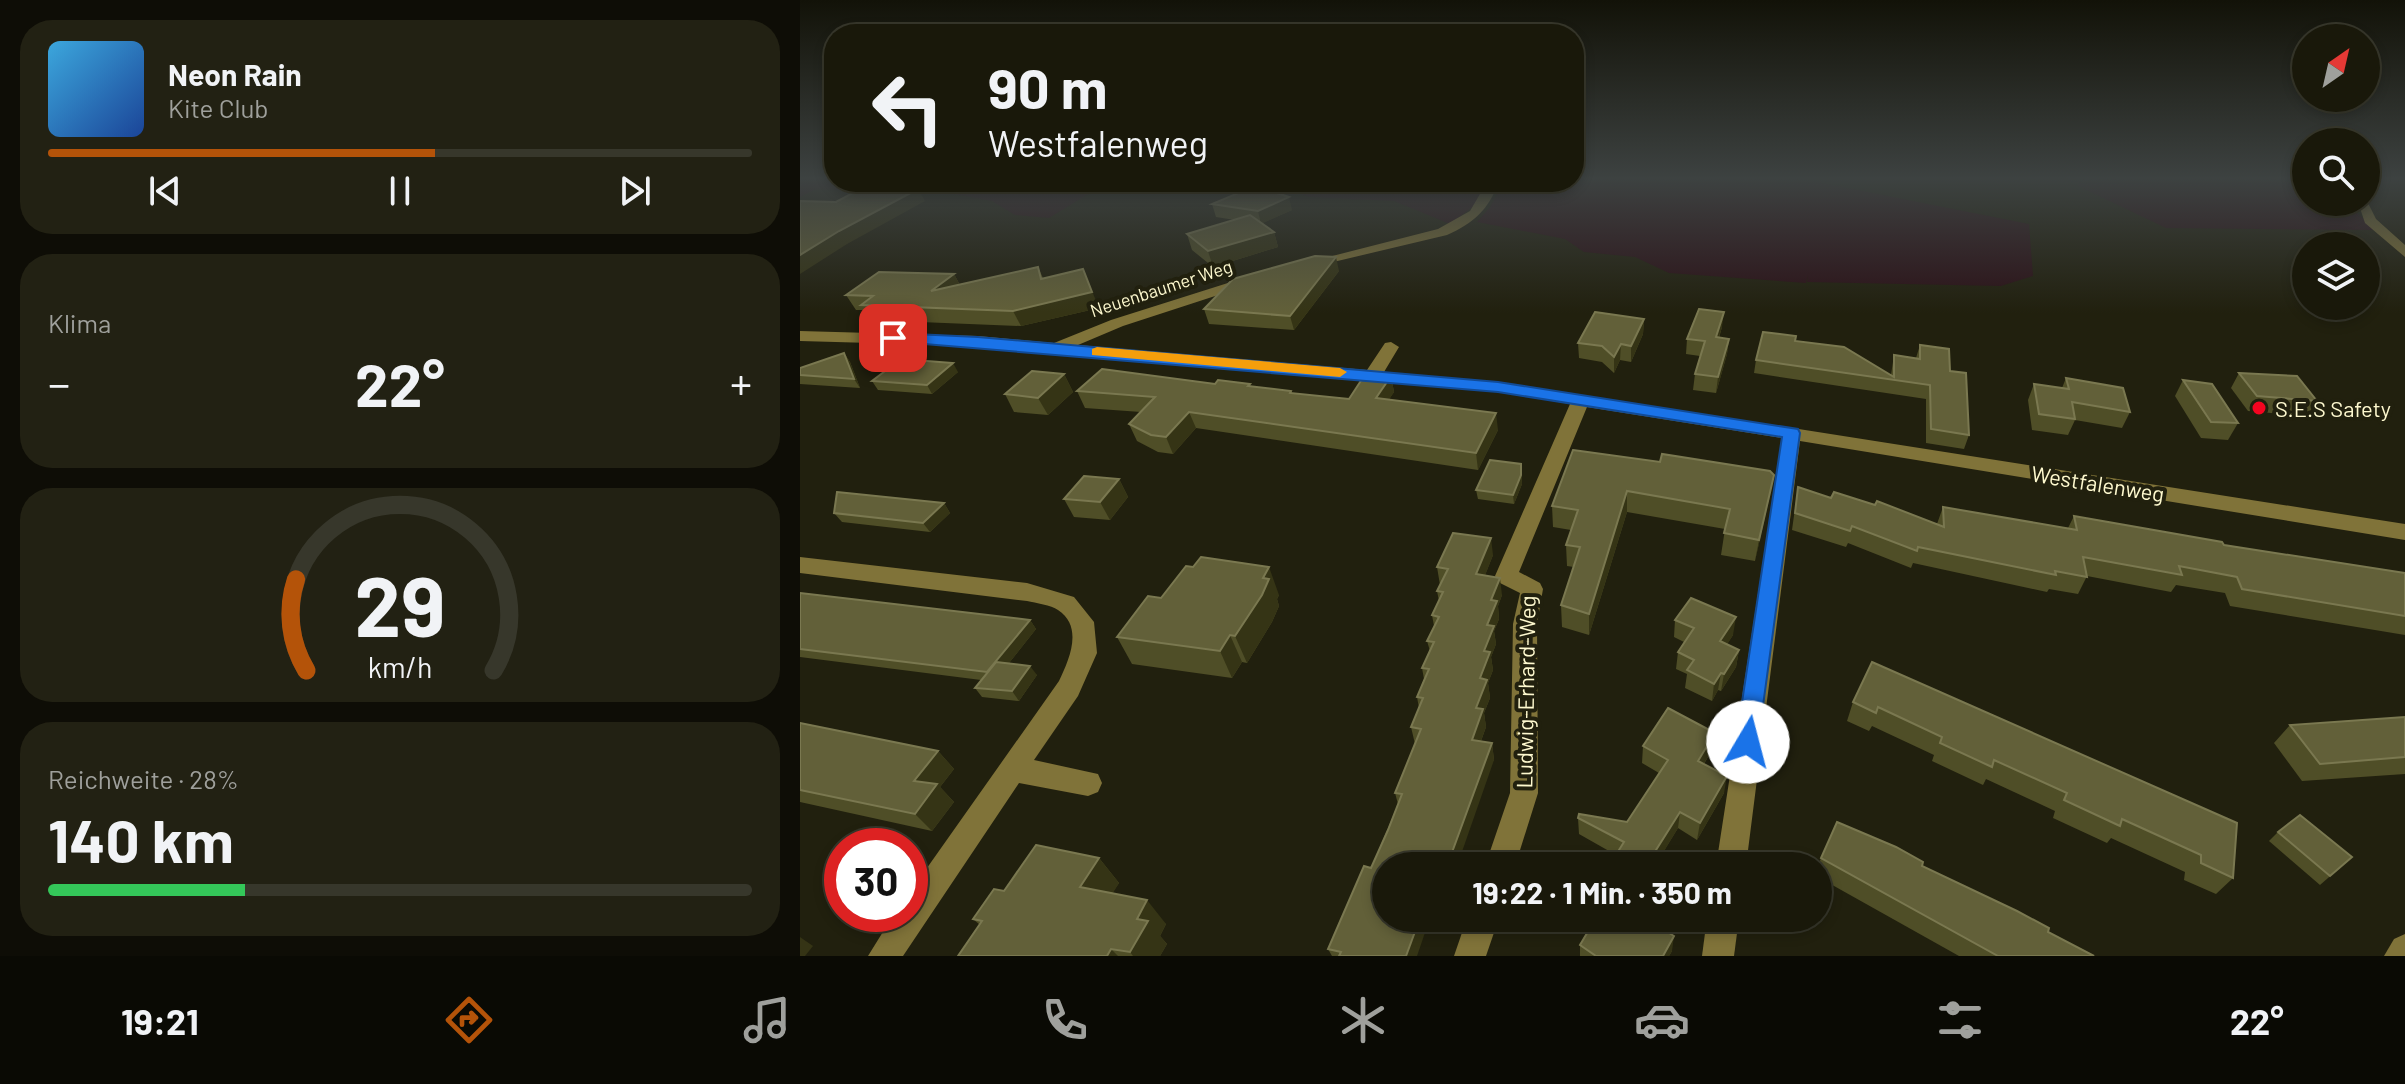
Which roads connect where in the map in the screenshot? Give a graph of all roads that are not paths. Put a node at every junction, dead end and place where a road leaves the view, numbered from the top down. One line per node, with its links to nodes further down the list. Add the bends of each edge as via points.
1 (1461, 224): 4 (street)
2 (2374, 224): 3 (street)
3 (2405, 253)
4 (1286, 269)
5 (1259, 277): 8 (street, Neuenbaumer Weg)
6 (800, 336): 8 (street, Westfalenweg)
7 (1391, 347): 9 (street)
8 (1054, 348): 9 (street, Westfalenweg)
9 (1373, 375): 10 (street, Westfalenweg)
10 (1581, 400): 11 (street, Westfalenweg); 16 (street, Ludwig-Erhard-Weg, via 1506,576 1532,589 1525,624 1524,793)
11 (1792, 433): 12 (street, Westfalenweg); 17 (street)
12 (2405, 532)
13 (800, 565): 14 (street, via 1027,592 1066,603 1082,622 1085,653 1069,688)
14 (1012, 769): 15 (street); 21 (street)
15 (1088, 783)
16 (1505, 852)
17 (1733, 852)
18 (1478, 932): 22 (street)
19 (1721, 932): 23 (street)
20 (2405, 950): 24 (street)
21 (884, 956)
22 (1470, 956)
23 (1718, 956)
24 (2400, 956)

